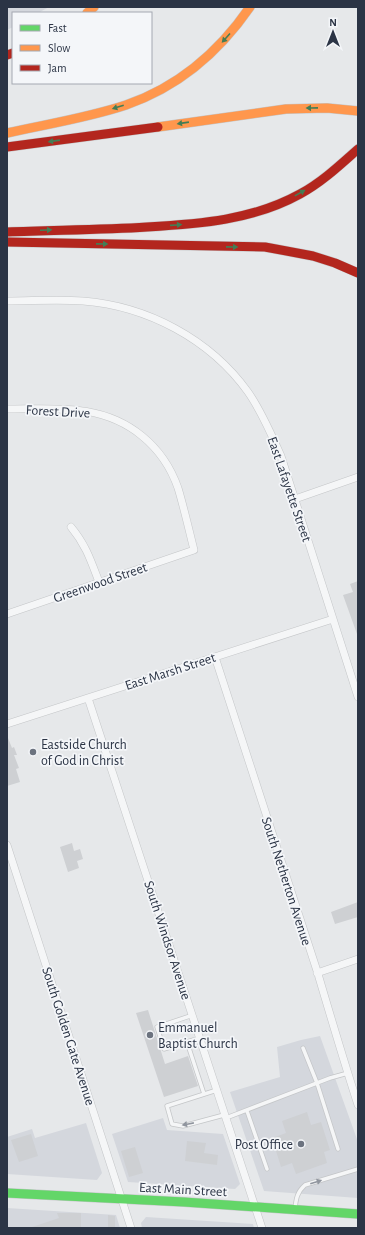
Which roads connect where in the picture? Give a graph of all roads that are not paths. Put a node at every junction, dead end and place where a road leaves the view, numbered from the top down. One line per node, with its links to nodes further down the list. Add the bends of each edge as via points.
1 (250, 7): 3 (main road, one-way to 3, via 210,55 187,74 160,90 103,112)
2 (354, 111): 4 (main road, one-way to 4, via 327,108 286,109)
3 (7, 133)
4 (7, 147)
5 (358, 149): 6 (main road, one-way to 5, via 135,228 236,218 300,194 329,175)
6 (7, 232)
7 (7, 242): 8 (main road, one-way to 8, via 265,247 298,251 325,258)
8 (358, 273)
9 (7, 301): 12 (street, East Lafayette Street, via 83,301 115,306 153,318 193,339 222,363 247,391 267,422)
10 (7, 409): 14 (street, Forest Drive, via 89,411 108,416 131,427 151,443 172,475 178,488)
11 (358, 477): 12 (street)
12 (295, 499): 17 (street, East Lafayette Street)
13 (71, 527): 15 (street, via 88,550)
14 (194, 550): 15 (street, Greenwood Street)
15 (99, 582): 16 (street, Greenwood Street)
16 (7, 614)
17 (332, 619): 18 (street, East Marsh Street); 19 (street, East Lafayette Street)
18 (215, 657): 20 (street, East Marsh Street); 24 (street, South Netherton Avenue)
19 (358, 697)
20 (88, 698): 21 (street, East Marsh Street); 25 (street, South Windsor Avenue)
21 (7, 724)
22 (7, 845): 40 (street, South Golden Gate Avenue)
23 (358, 959): 24 (street)
24 (317, 973): 29 (street, South Netherton Avenue)
25 (193, 1015): 26 (street, South Windsor Avenue); 27 (lane, via 157,1027 164,1049)
26 (200, 1038): 27 (lane); 31 (street, South Windsor Avenue)
27 (187, 1042): 32 (lane)
28 (303, 1048): 30 (lane)
29 (348, 1074): 30 (lane); 33 (street, South Netherton Avenue)
30 (317, 1083): 34 (lane); 36 (lane)
31 (217, 1090): 32 (lane); 35 (street, South Windsor Avenue)
32 (204, 1094): 35 (lane, one-way to 32, via 183,1126 172,1124 166,1106)
33 (358, 1105)
34 (247, 1111): 35 (lane); 37 (lane)
35 (226, 1116): 41 (street, South Windsor Avenue)
36 (338, 1150)
37 (267, 1169)
38 (358, 1169): 42 (lane, one-way to 38, via 296,1198 305,1185)
39 (7, 1193): 40 (main road, East Main Street)
40 (122, 1200): 41 (main road, East Main Street); 44 (street, South Golden Gate Avenue)
41 (256, 1207): 42 (main road, East Main Street); 45 (street, South Windsor Avenue)
42 (295, 1210): 43 (main road, East Main Street)
43 (358, 1214)
44 (131, 1228)
45 (262, 1228)

